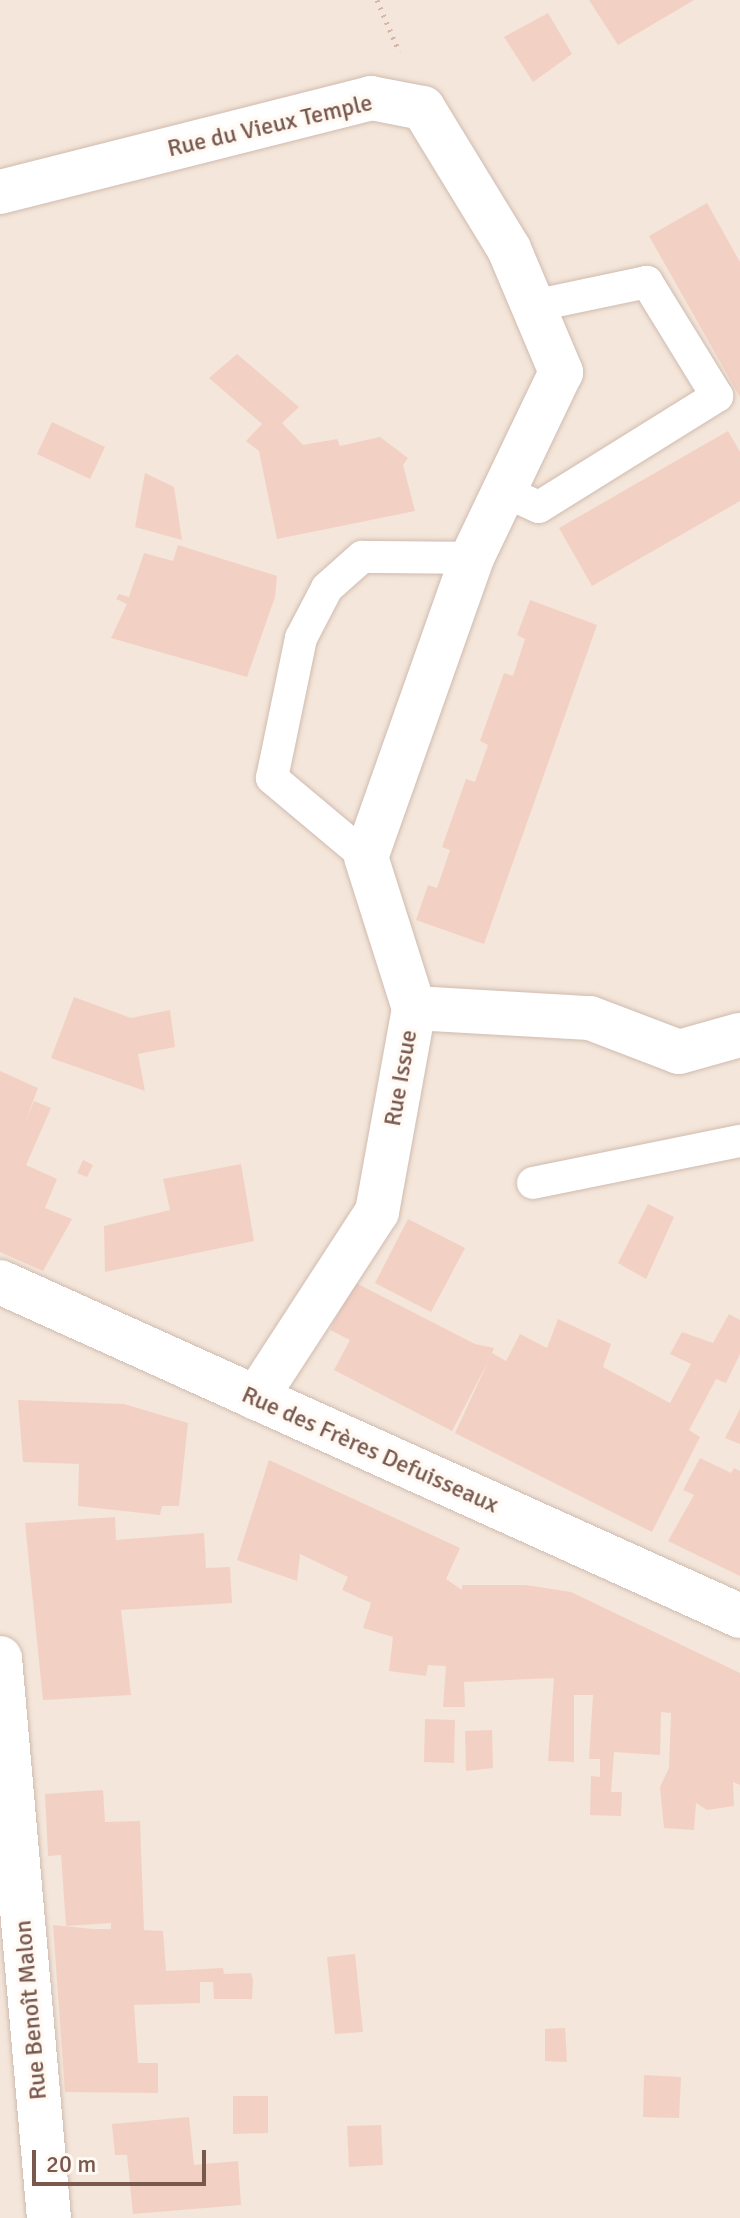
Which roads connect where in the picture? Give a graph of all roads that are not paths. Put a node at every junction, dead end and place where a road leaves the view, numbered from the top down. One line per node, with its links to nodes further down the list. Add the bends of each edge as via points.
1 (0, 192): 2 (street, Rue du Vieux Temple, via 371,98 423,108 509,249)
2 (533, 306): 3 (street, Rue du Vieux Temple, via 561,372); 3 (lane, via 647,282 717,396 539,507)
3 (504, 491): 4 (street, Rue du Vieux Temple)
4 (472, 558): 5 (street, Rue du Vieux Temple); 5 (lane, via 362,557 327,588 301,638 272,778)
5 (366, 857): 6 (street)
6 (414, 1008): 7 (street, Rue Issue, via 590,1018 679,1052); 11 (street, Rue Issue, via 377,1212)
7 (740, 1035)
8 (740, 1141): 9 (lane)
9 (533, 1183)
10 (0, 1282): 11 (street, Rue des Frères Defuisseaux)
11 (256, 1398): 12 (street, Rue des Frères Defuisseaux)
12 (740, 1616)
13 (0, 1658): 14 (street, Rue Benoît Malon)
14 (49, 2218)

